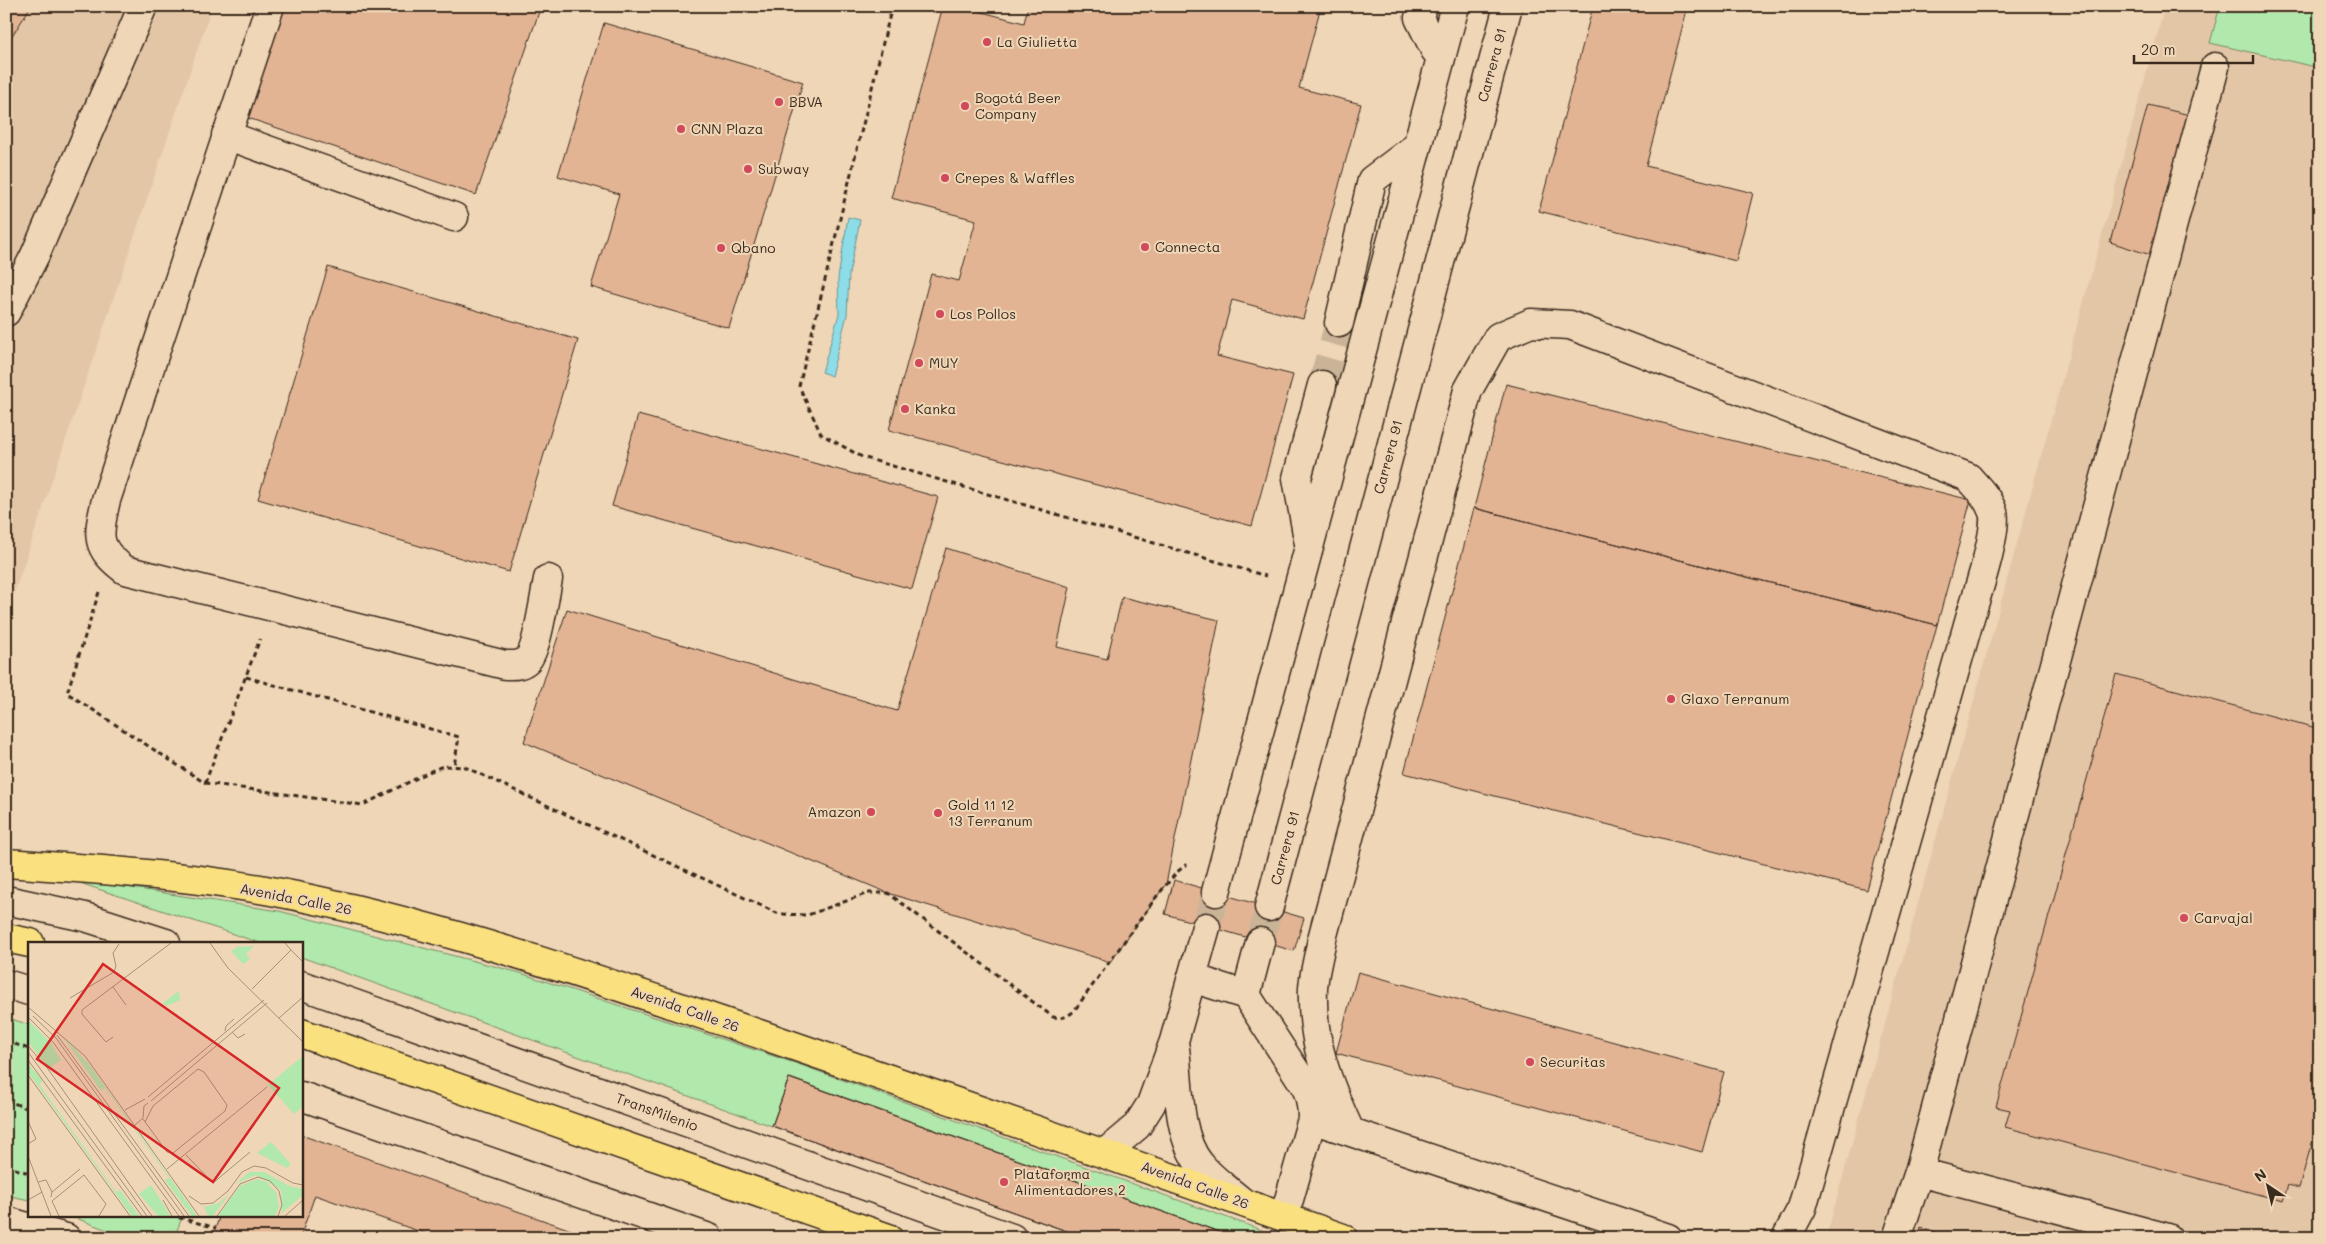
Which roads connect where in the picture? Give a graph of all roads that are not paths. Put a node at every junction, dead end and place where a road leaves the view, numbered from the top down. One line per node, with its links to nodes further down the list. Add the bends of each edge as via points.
1 (143, 6): 11 (street, via 35,254)
2 (270, 6): 8 (street)
3 (1422, 6): 6 (street, via 1419,18)
4 (1455, 6): 6 (street)
5 (1508, 6): 19 (street, Carrera 91)
6 (1441, 56): 9 (street)
7 (2215, 67): 36 (street)
8 (226, 135): 10 (street); 15 (street, via 106,500 99,529 109,558 125,570 505,665 519,665 529,658)
9 (1417, 146): 12 (street, via 1372,180); 14 (street)
10 (454, 217)
11 (6, 312)
12 (1339, 323)
13 (1322, 385): 14 (street, via 1297,478)
14 (1309, 545): 17 (street)
15 (548, 579)
16 (6, 863): 35 (main road, Avenida Calle 26, via 122,870 270,891 407,922 588,976)
17 (1216, 892)
18 (6, 900): 22 (street, via 85,917)
19 (1269, 907)
20 (1206, 927): 25 (street)
21 (6, 938): 24 (main road)
22 (163, 942)
23 (1260, 942): 29 (street)
24 (28, 943)
25 (1192, 978): 29 (street); 31 (street)
26 (6, 984): 28 (street)
27 (302, 985): 43 (street, TransMilenio)
28 (28, 991)
29 (1246, 995): 33 (street, via 1310,1093)
30 (302, 1034): 42 (main road)
31 (1174, 1040): 35 (street, via 1146,1114); 37 (street, via 1188,1144 1200,1165)
32 (302, 1096): 41 (street)
33 (1312, 1119): 34 (street); 38 (street)
34 (1350, 1131): 45 (street); 46 (street, via 1328,1084 1317,1044 1313,987 1322,939 1468,390 1498,337 1531,323 1570,325 1968,477 1984,494 1994,514 1992,538 1971,614 1802,1208)
35 (1105, 1153): 37 (main road, Avenida Calle 26)
36 (1919, 1172): 47 (street); 48 (street)
37 (1241, 1201): 38 (main road, Avenida Calle 26)
38 (1284, 1217): 44 (main road, Avenida Calle 26)
39 (6, 1221): 40 (street)
40 (66, 1238)
41 (709, 1238)
42 (888, 1238)
43 (1012, 1238)
44 (1343, 1238)
45 (1668, 1238)
46 (1786, 1238)
47 (1897, 1238)
48 (2168, 1238)

